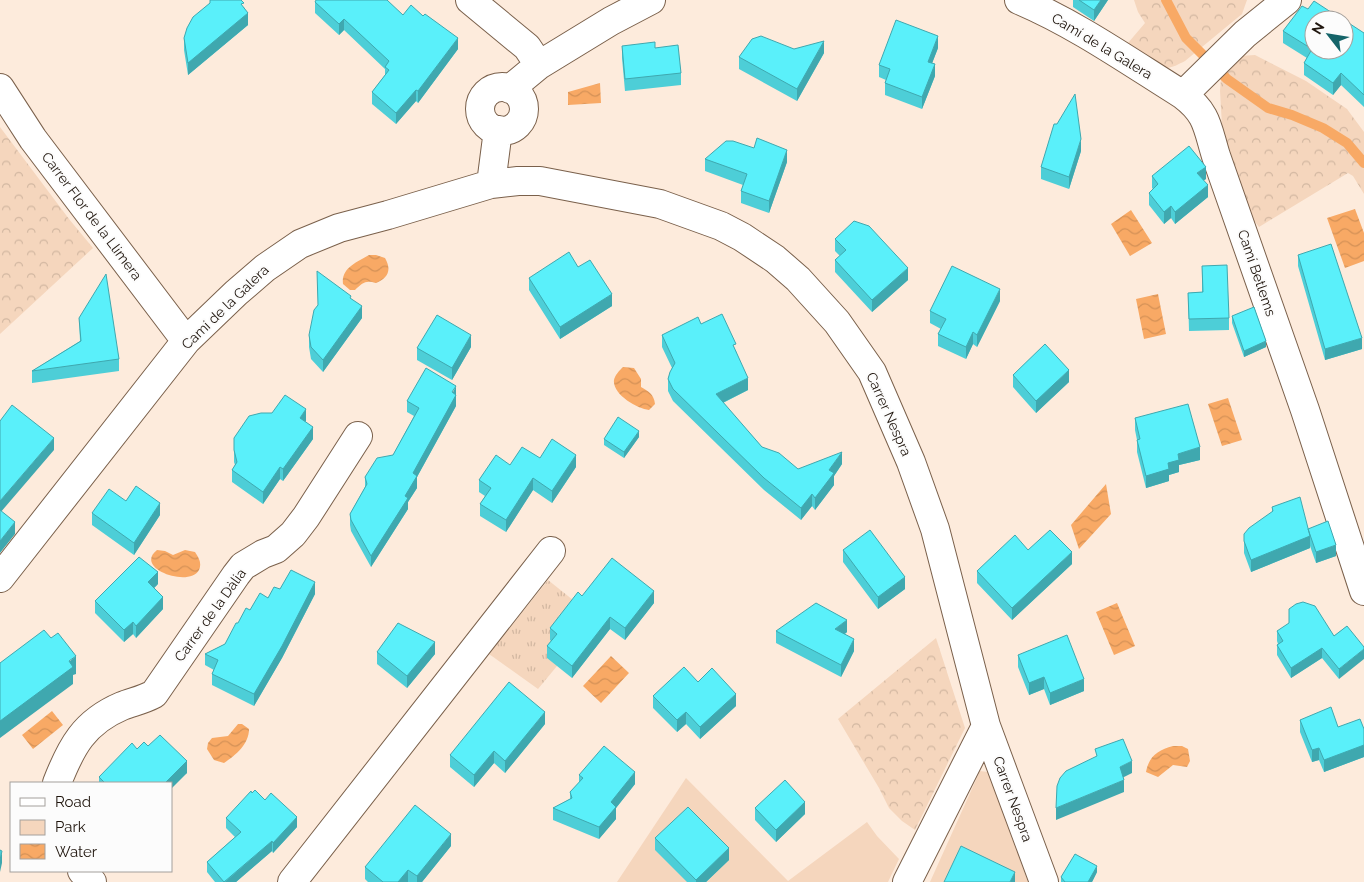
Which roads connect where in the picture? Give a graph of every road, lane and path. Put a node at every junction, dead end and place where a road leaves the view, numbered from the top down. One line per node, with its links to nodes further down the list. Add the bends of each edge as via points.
1 (470, 0): 5 (street, via 527,47)
2 (651, 0): 5 (street)
3 (1019, 0): 7 (street, Camí de la Galera, via 1074,28)
4 (1287, 0): 7 (street, via 1245,34)
5 (539, 65): 8 (street, via 510,89 490,90 482,100 482,119 486,125 498,130)
6 (0, 88): 9 (street, Carrer Flor de la Llimera, via 33,139)
7 (1183, 95): 13 (street, Camí Betlems, via 1203,115)
8 (491, 184): 9 (street, Camí de la Galera, via 339,228 300,244 265,268); 14 (street, Carrer Nespra, via 540,181 660,204 728,230 757,247 798,279 848,337 872,372 911,462 934,529)
9 (186, 341): 12 (street, Camí de la Galera)
10 (358, 436): 15 (street, Carrer de la Dàlia, via 293,534 276,549 244,566 236,575 154,694 105,714 80,736)
11 (551, 551): 18 (street)
12 (0, 578)
13 (1364, 591)
14 (986, 726): 19 (street); 20 (street, Carrer Nespra)
15 (57, 782)
16 (83, 872): 17 (street)
17 (92, 882)
18 (292, 882)
19 (907, 882)
20 (1044, 882)

